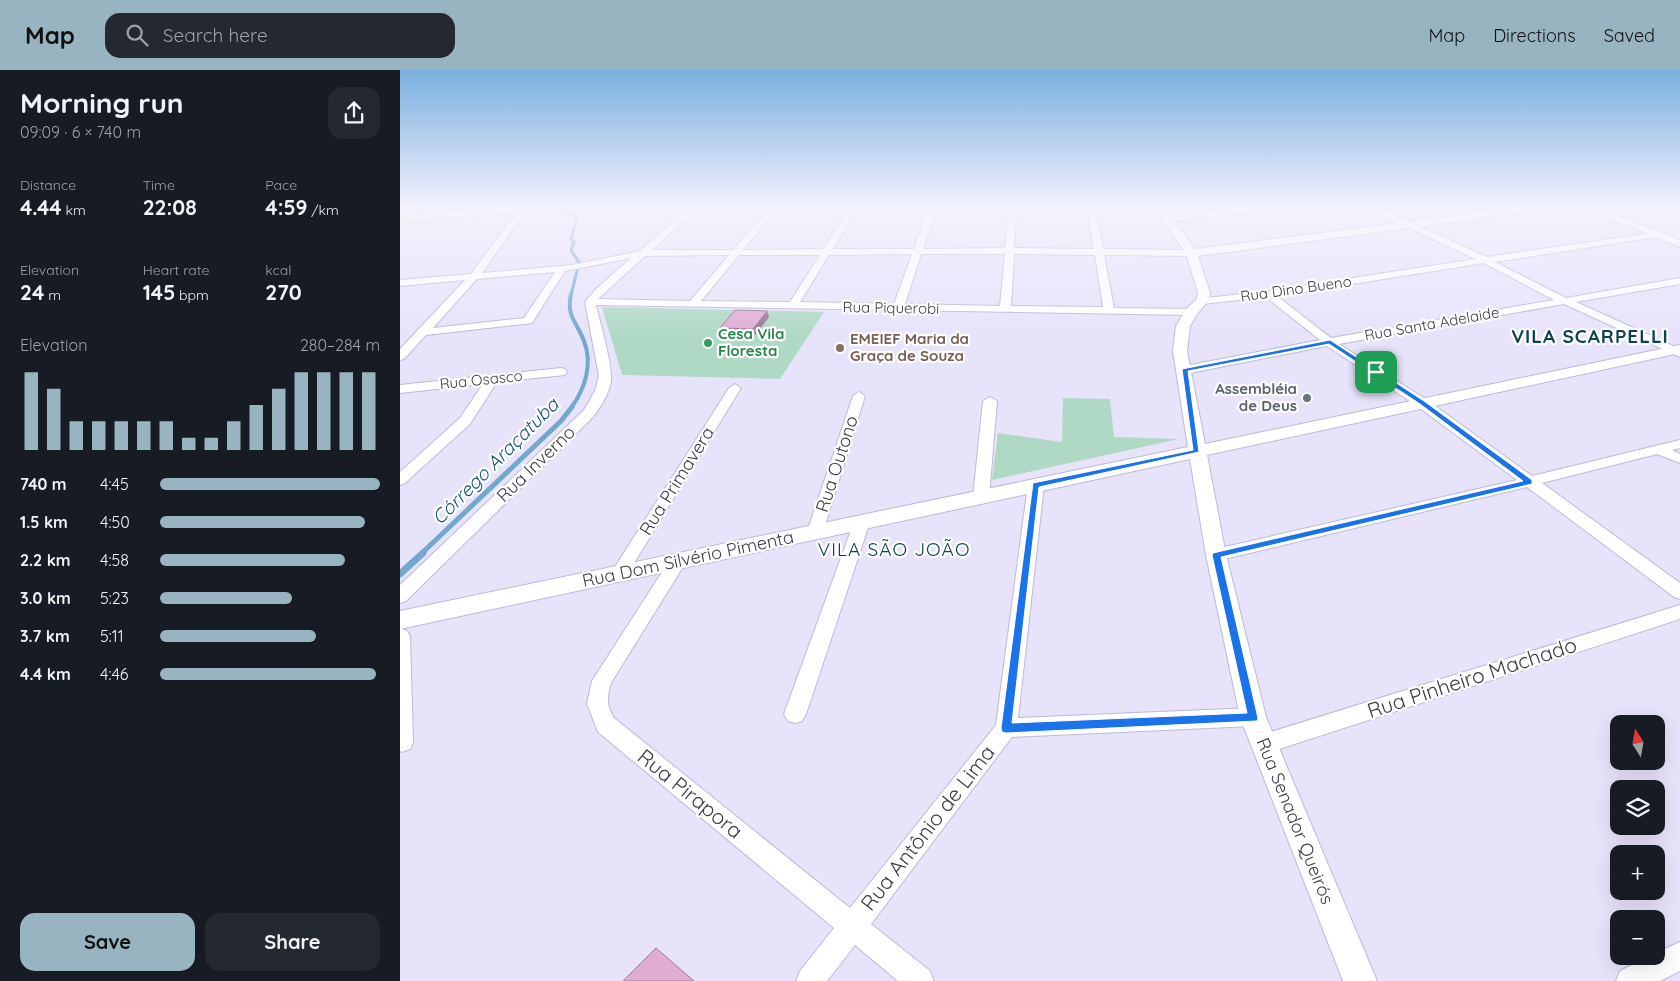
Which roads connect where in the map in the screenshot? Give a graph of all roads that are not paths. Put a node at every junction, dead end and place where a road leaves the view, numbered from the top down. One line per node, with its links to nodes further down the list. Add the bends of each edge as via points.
1 (494, 250): 17 (street)
2 (648, 250): 12 (street)
3 (739, 250): 13 (street)
4 (1189, 250): 14 (street)
5 (1219, 250): 14 (street)
6 (1462, 250): 15 (street)
7 (1559, 250): 15 (street, Rua Dino Bueno)
8 (1010, 251): 10 (street); 11 (street); 27 (street)
9 (827, 252): 10 (street); 13 (street); 24 (street)
10 (917, 252): 26 (street)
11 (1100, 252): 14 (street); 28 (street)
12 (644, 253): 13 (street); 16 (street); 22 (street)
13 (736, 253): 23 (street)
14 (1192, 253): 25 (street, via 1204,293)
15 (1487, 261): 20 (street, Rua Dino Bueno); 21 (street)
16 (562, 269): 17 (street); 29 (street, via 528,321)
17 (474, 277): 19 (street); 29 (street)
18 (1680, 281): 21 (street, Rua Santa Adelaide)
19 (400, 283)
20 (1268, 294): 25 (street, Rua Dino Bueno); 30 (street)
21 (1565, 301): 30 (street, Rua Santa Adelaide); 31 (street)
22 (590, 302): 23 (street, Rua Piquerobi); 55 (street, Rua Inverno, via 605,376 598,402)
23 (693, 304): 24 (street, Rua Piquerobi)
24 (794, 306): 26 (street, Rua Piquerobi)
25 (1197, 307): 28 (street, Rua Piquerobi); 33 (street, Rua Senador Queirós, via 1183,326 1180,351)
26 (898, 308): 27 (street, Rua Piquerobi)
27 (1005, 310): 28 (street, Rua Piquerobi)
28 (1108, 311)
29 (422, 332): 32 (street)
30 (1330, 342): 33 (street, Rua Santa Adelaide); 40 (street)
31 (1678, 351): 40 (street, Rua Dom Silvério Pimenta)
32 (400, 356)
33 (1185, 370): 43 (street, Rua Senador Queirós)
34 (561, 372): 35 (street, Rua Osasco)
35 (493, 379): 37 (street, Rua Osasco); 45 (street, via 465,421)
36 (735, 388): 53 (street, Rua Primavera)
37 (400, 389)
38 (859, 396): 50 (street, Rua Outono)
39 (990, 401): 48 (street)
40 (1422, 403): 43 (street, Rua Dom Silvério Pimenta); 46 (street)
41 (1680, 444): 42 (street)
42 (1658, 449): 44 (street); 46 (street)
43 (1197, 451): 47 (street, Rua Dom Silvério Pimenta); 51 (street, Rua Senador Queirós)
44 (1680, 459)
45 (400, 480)
46 (1529, 482): 51 (street); 54 (street)
47 (1036, 485): 48 (street, Rua Dom Silvério Pimenta); 61 (street)
48 (981, 497): 49 (street, Rua Dom Silvério Pimenta)
49 (862, 522): 50 (street, Rua Dom Silvério Pimenta); 59 (street)
50 (816, 532): 52 (street, Rua Dom Silvério Pimenta)
51 (1216, 555): 60 (street, Rua Senador Queirós)
52 (677, 562): 53 (street, Rua Dom Silvério Pimenta); 64 (street, Rua Pirapora, via 602,681 596,699 598,713 606,725)
53 (620, 574): 57 (street, Rua Dom Silvério Pimenta)
54 (1680, 592)
55 (400, 596)
56 (1680, 612): 63 (street, Rua Pinheiro Machado)
57 (400, 620)
58 (400, 636): 62 (street)
59 (795, 714)
60 (1253, 718): 61 (street, Rua Antônio de Lima); 63 (street, Rua Senador Queirós)
61 (1006, 728): 64 (street, Rua Antônio de Lima)
62 (402, 742)
63 (1264, 744): 68 (street, Rua Senador Queirós)
64 (852, 926): 66 (street, Rua Antônio de Lima); 67 (street, Rua Pirapora)
65 (1680, 956): 69 (street)
66 (810, 981)
67 (920, 981)
68 (1360, 981)
69 (1630, 981)

